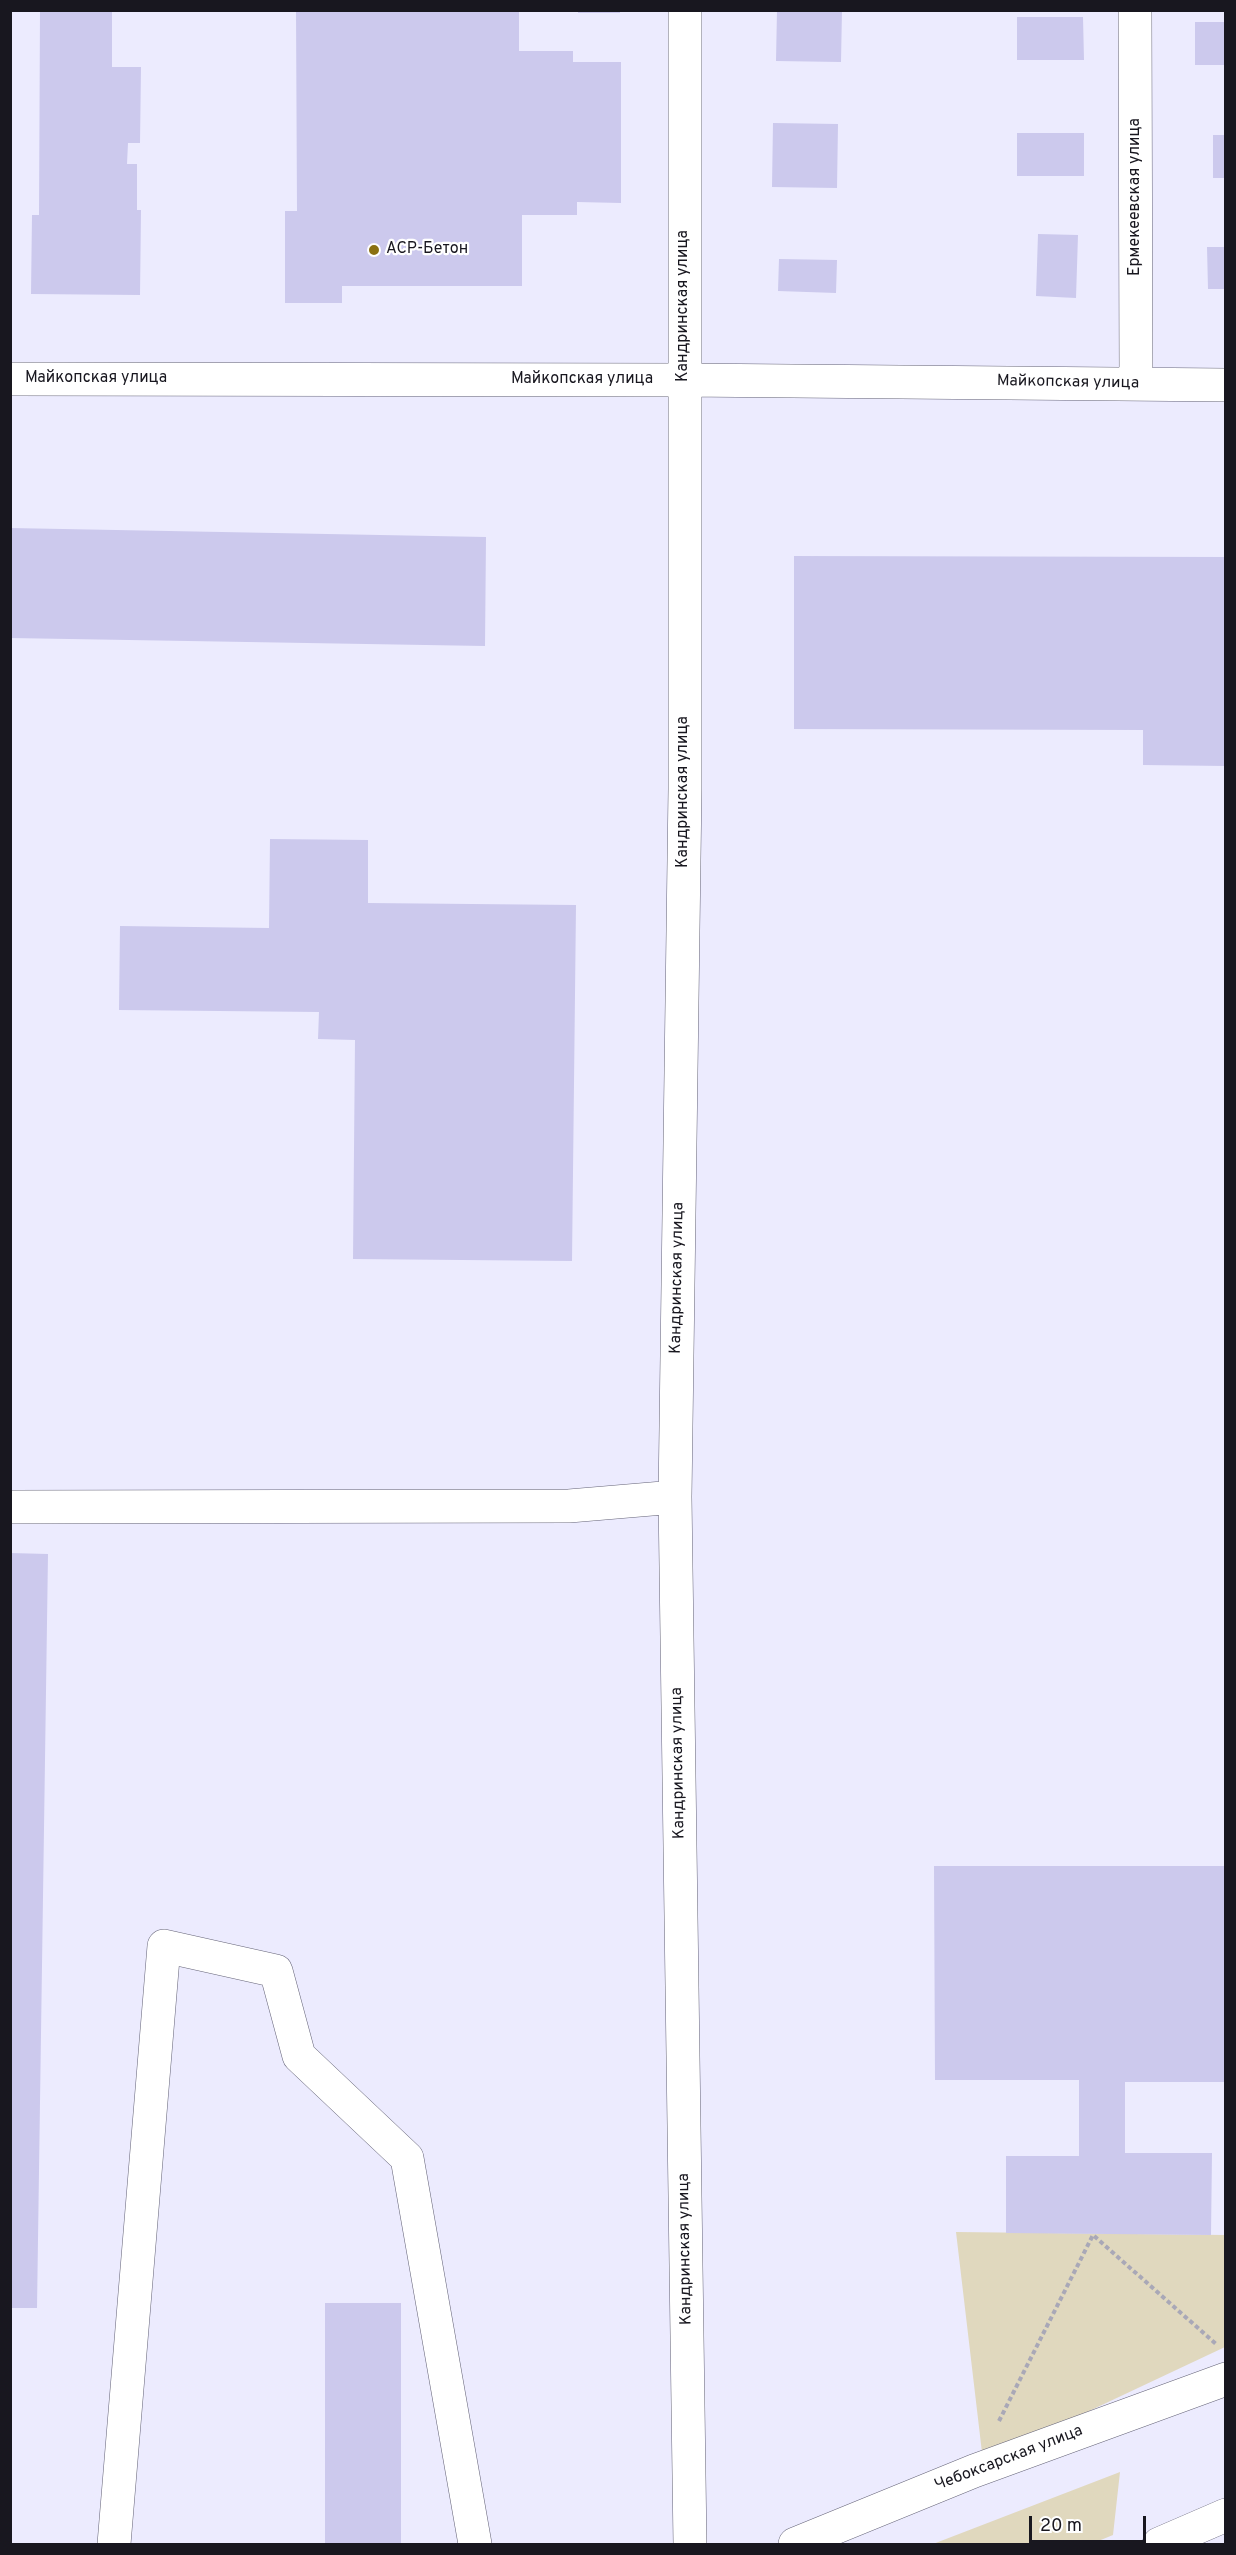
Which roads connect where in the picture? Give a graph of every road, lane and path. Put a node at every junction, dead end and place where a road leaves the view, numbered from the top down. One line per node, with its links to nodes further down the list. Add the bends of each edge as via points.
1 (685, 10): 4 (street, Кандринская улица)
2 (1136, 10): 5 (street, Ермекеевская улица)
3 (10, 379): 4 (street, Майкопская улица)
4 (684, 380): 5 (street, Майкопская улица); 7 (street, Кандринская улица, via 685,789)
5 (1136, 384): 6 (street, Майкопская улица)
6 (1226, 385)
7 (675, 1497): 8 (street, via 569,1506); 15 (street, Кандринская улица)
8 (10, 1507)
9 (1217, 2345): 11 (path, via 1093,2235)
10 (1226, 2379): 11 (street, Чебоксарская улица)
11 (974, 2471): 16 (street, Чебоксарская улица)
12 (1226, 2515): 17 (street)
13 (114, 2544): 14 (street, via 164,1946 276,1971 299,2056 407,2158)
14 (475, 2544)
15 (690, 2544)
16 (795, 2544)
17 (1159, 2544)

